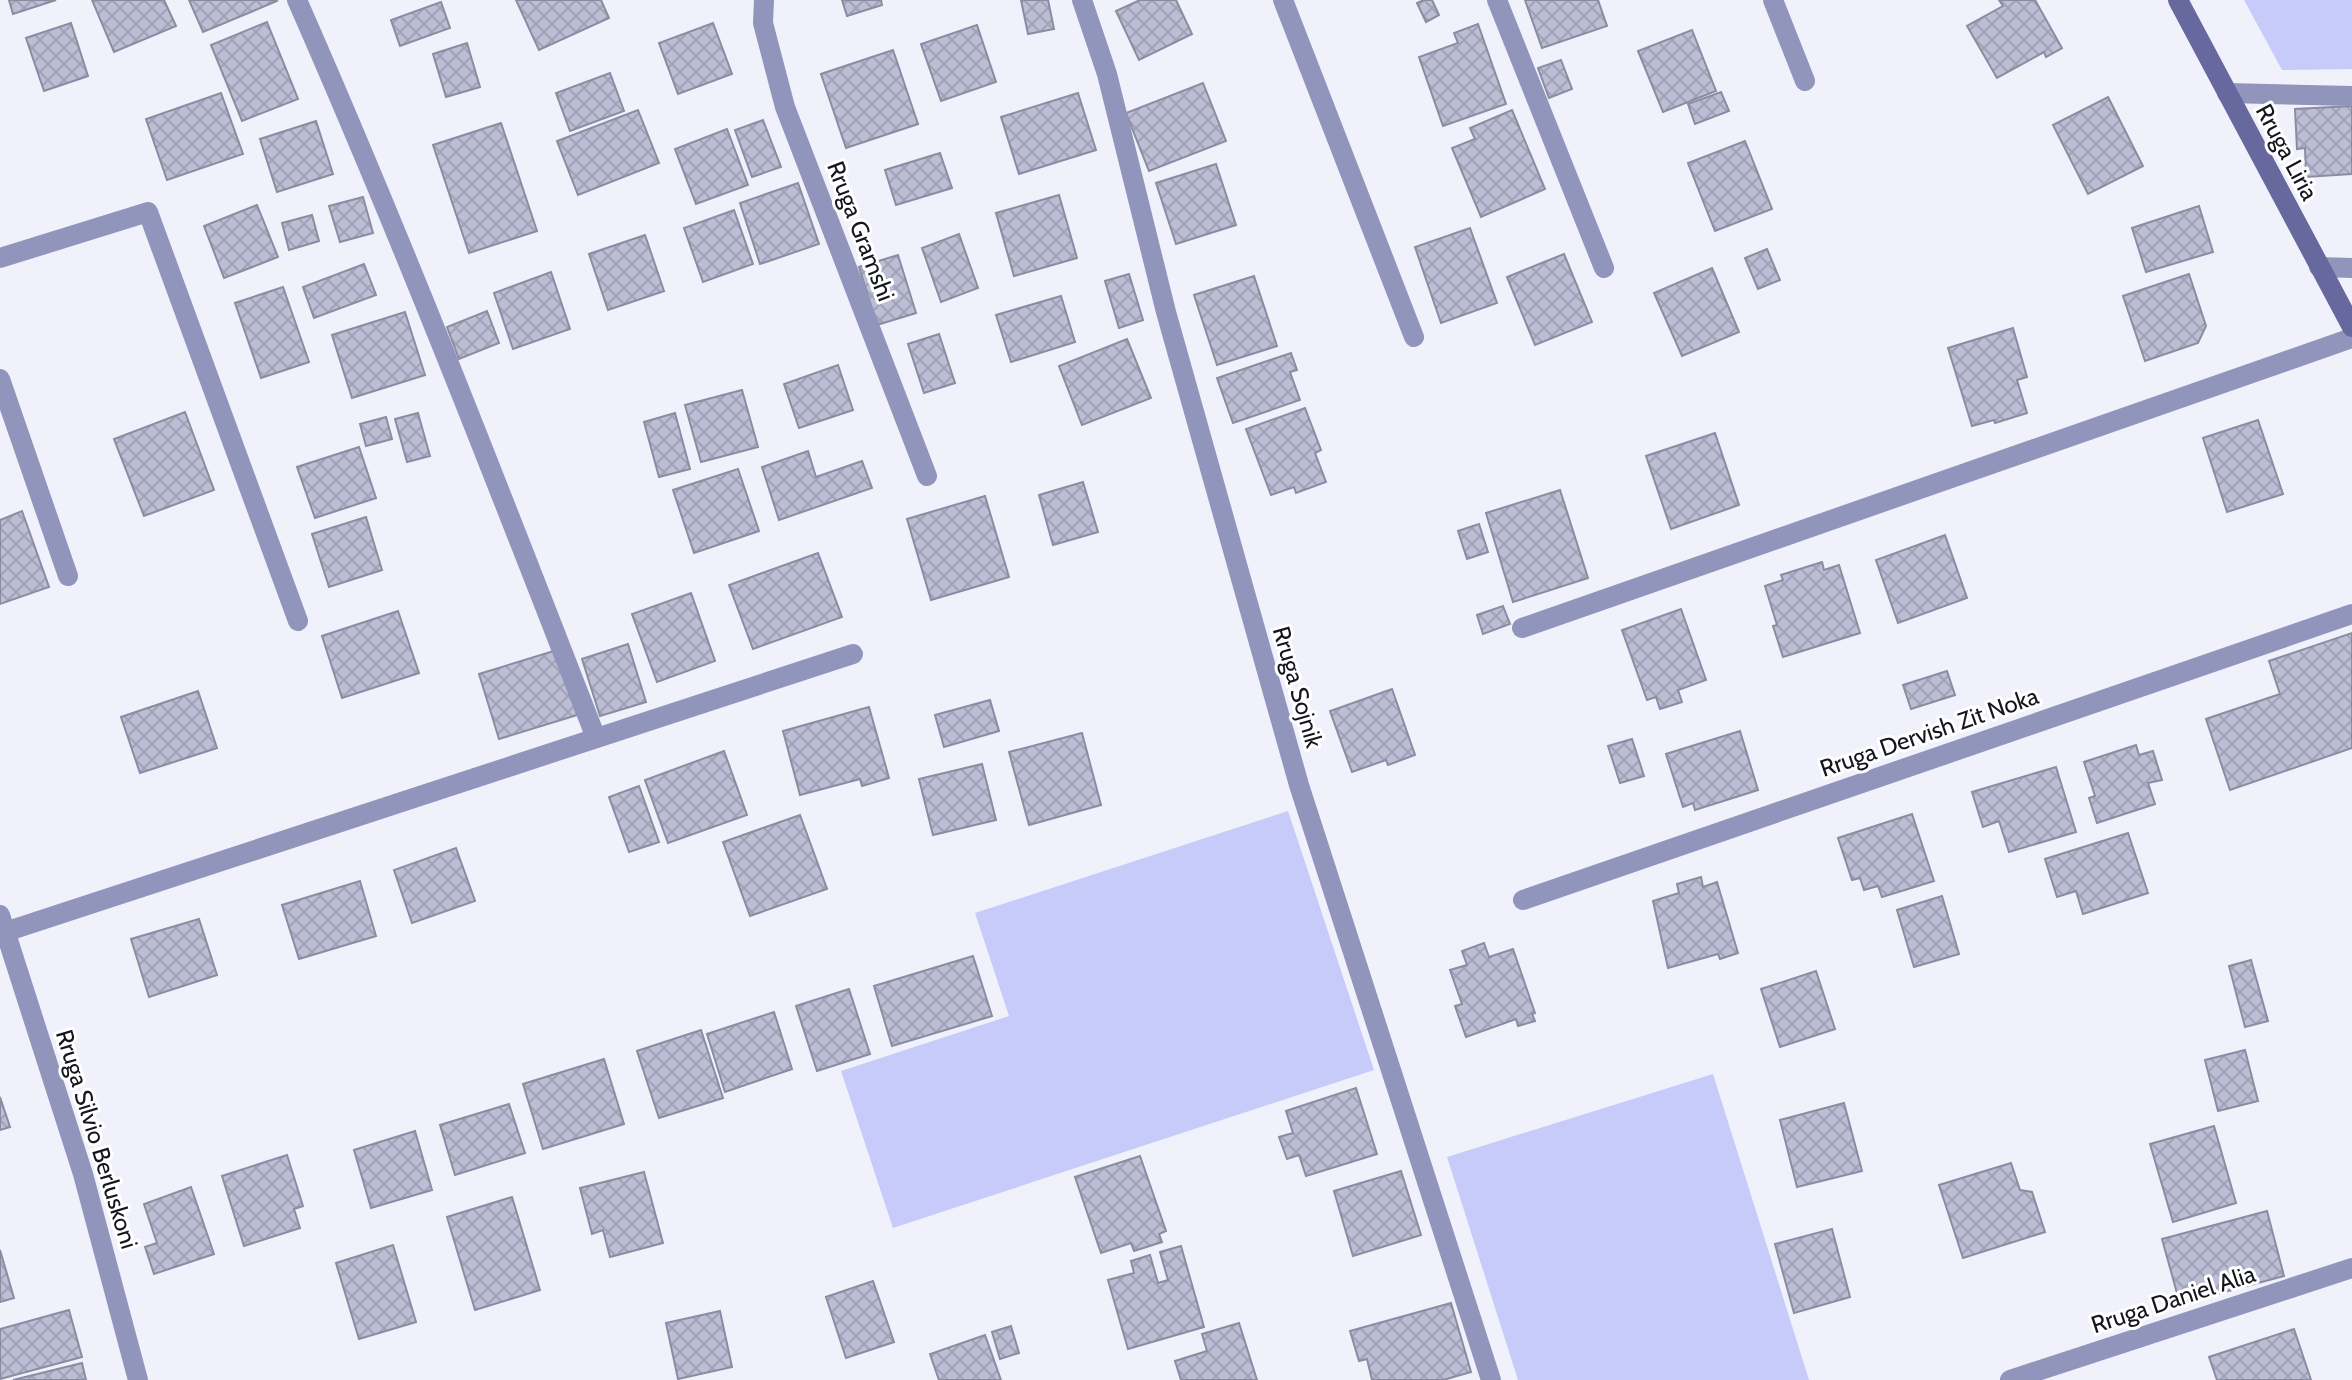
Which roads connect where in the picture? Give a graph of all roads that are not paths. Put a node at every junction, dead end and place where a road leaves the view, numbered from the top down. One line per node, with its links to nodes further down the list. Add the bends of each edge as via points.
1 (297, 0): 25 (street, via 453,372)
2 (764, 0): 19 (street, Rruga Gramshi, via 763,23 785,107)
3 (1082, 0): 30 (street, Rruga Sojnik, via 1107,74 1166,312 1299,785)
4 (1283, 0): 16 (street)
5 (1497, 0): 13 (street)
6 (1773, 0): 8 (street)
7 (2178, 0): 9 (main road, Rruga Liria)
8 (1805, 81)
9 (2227, 93): 10 (street); 12 (main road, Rruga Liria)
10 (2352, 96)
11 (0, 258): 22 (street, via 148,212)
12 (2319, 267): 14 (street); 15 (main road, Rruga Liria)
13 (1604, 268)
14 (2352, 268)
15 (2352, 327)
16 (1414, 337)
17 (2352, 338): 23 (street)
18 (0, 379): 20 (street)
19 (927, 476)
20 (68, 576)
21 (2352, 614): 26 (street, Rruga Dervish Zit Noka)
22 (298, 621)
23 (1522, 628)
24 (853, 654): 25 (street)
25 (596, 738): 27 (street)
26 (1523, 900)
27 (3, 924): 29 (street, Rruga Silvio Berluskoni, via 83,1174)
28 (2352, 1268): 31 (street, Rruga Daniel Alia)
29 (138, 1380)
30 (1491, 1380)
31 (2010, 1380)

